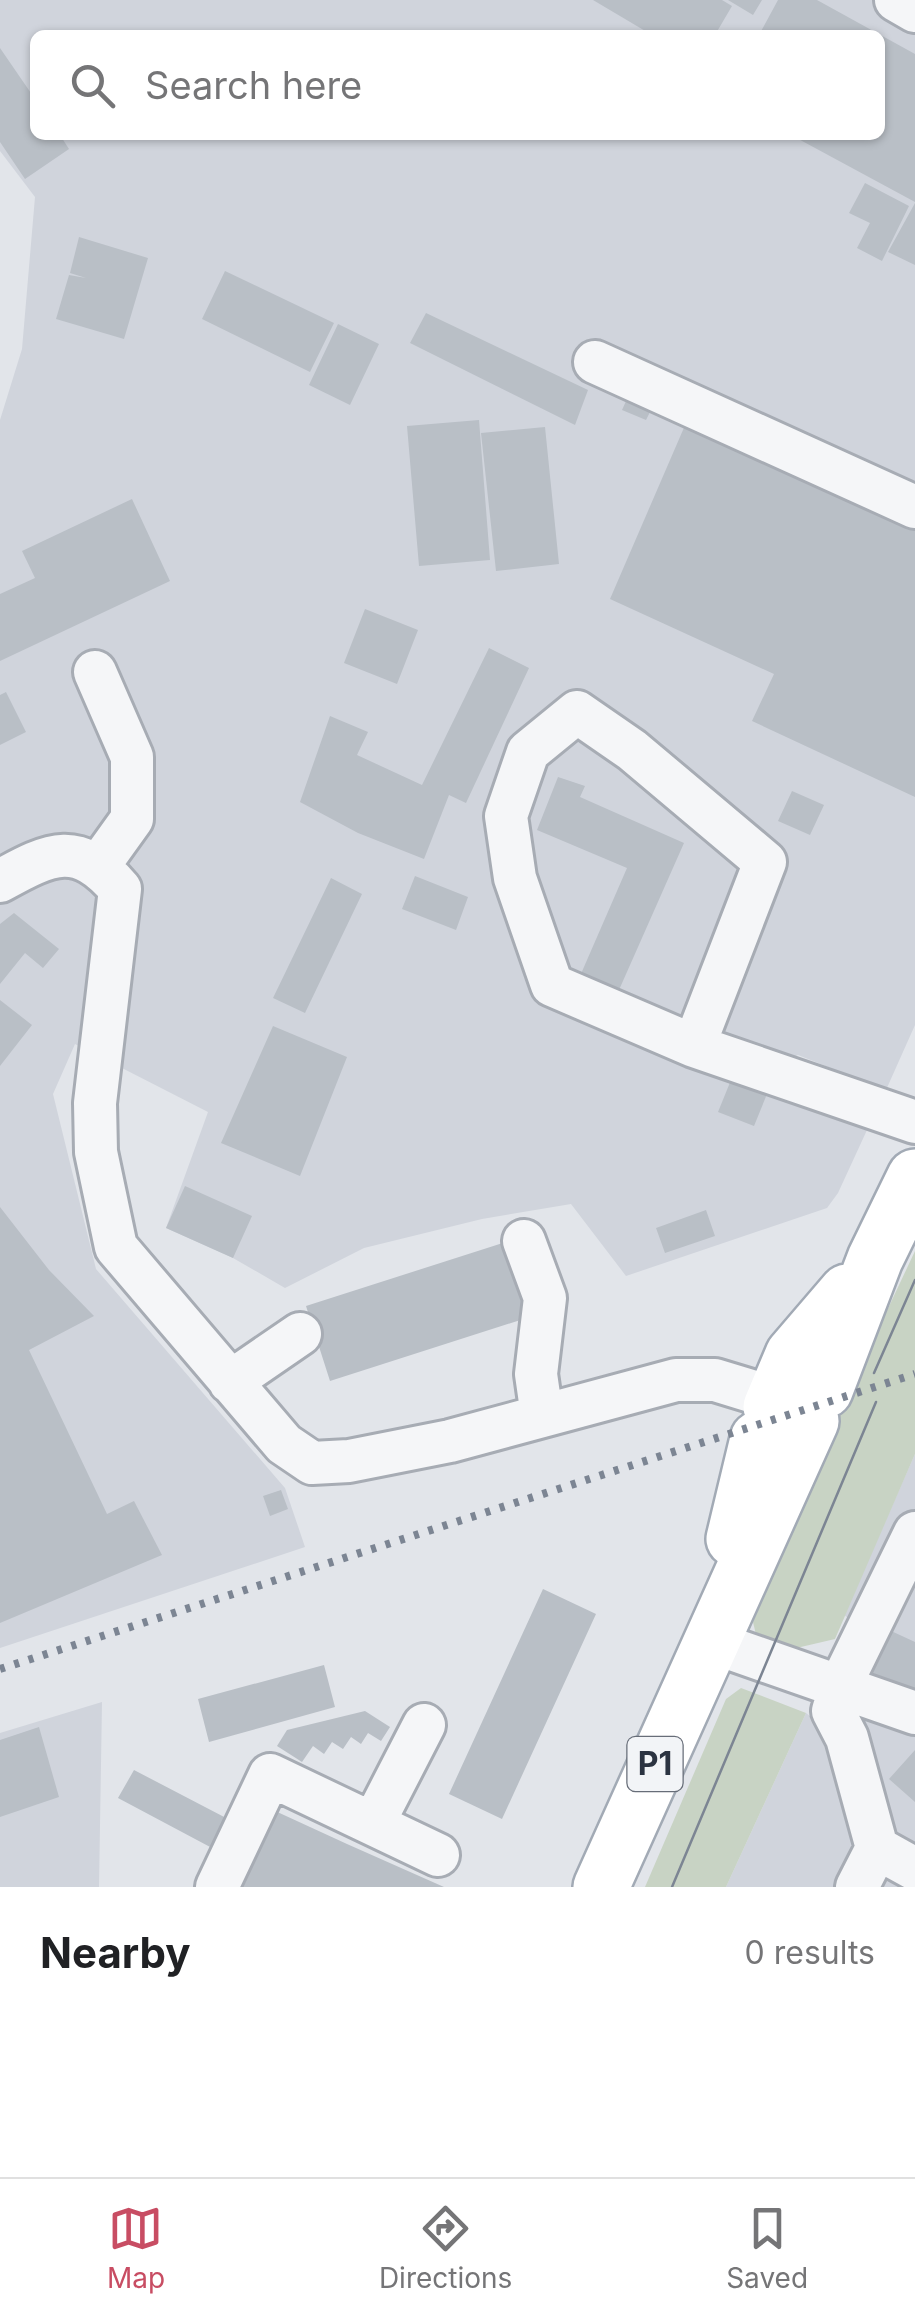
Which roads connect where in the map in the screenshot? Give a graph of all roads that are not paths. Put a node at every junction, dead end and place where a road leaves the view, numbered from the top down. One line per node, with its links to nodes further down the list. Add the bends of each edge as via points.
1 (896, 0): 2 (street)
2 (915, 11)
3 (596, 362): 4 (street)
4 (915, 507)
5 (95, 672): 6 (street, via 132,757 132,818)
6 (100, 865): 7 (street, via 69,852); 13 (street, via 120,890 95,1103 96,1152 116,1247)
7 (0, 881)
8 (694, 1046): 8 (street, via 552,984 515,878 506,816 528,752 577,712 764,862); 9 (street)
9 (915, 1122)
10 (915, 1177): 14 (main road, P1, via 875,1260 794,1355)
11 (524, 1241): 15 (street, via 545,1298 536,1374)
12 (300, 1334): 13 (street)
13 (230, 1382): 15 (street, via 284,1444 312,1463 450,1441)
14 (788, 1411): 15 (street, via 714,1380 676,1380); 18 (main road, P1)
15 (542, 1416)
16 (915, 1533): 17 (street)
17 (906, 1576): 19 (street)
18 (714, 1629): 19 (street); 27 (main road, P1)
19 (841, 1684): 20 (street); 23 (street, via 833,1711 848,1738)
20 (915, 1713)
21 (424, 1726): 22 (street)
22 (374, 1824): 24 (street); 26 (street, via 270,1775)
23 (877, 1848): 25 (street); 28 (street)
24 (438, 1855)
25 (915, 1869)
26 (217, 1887)
27 (601, 1887)
28 (857, 1887)

